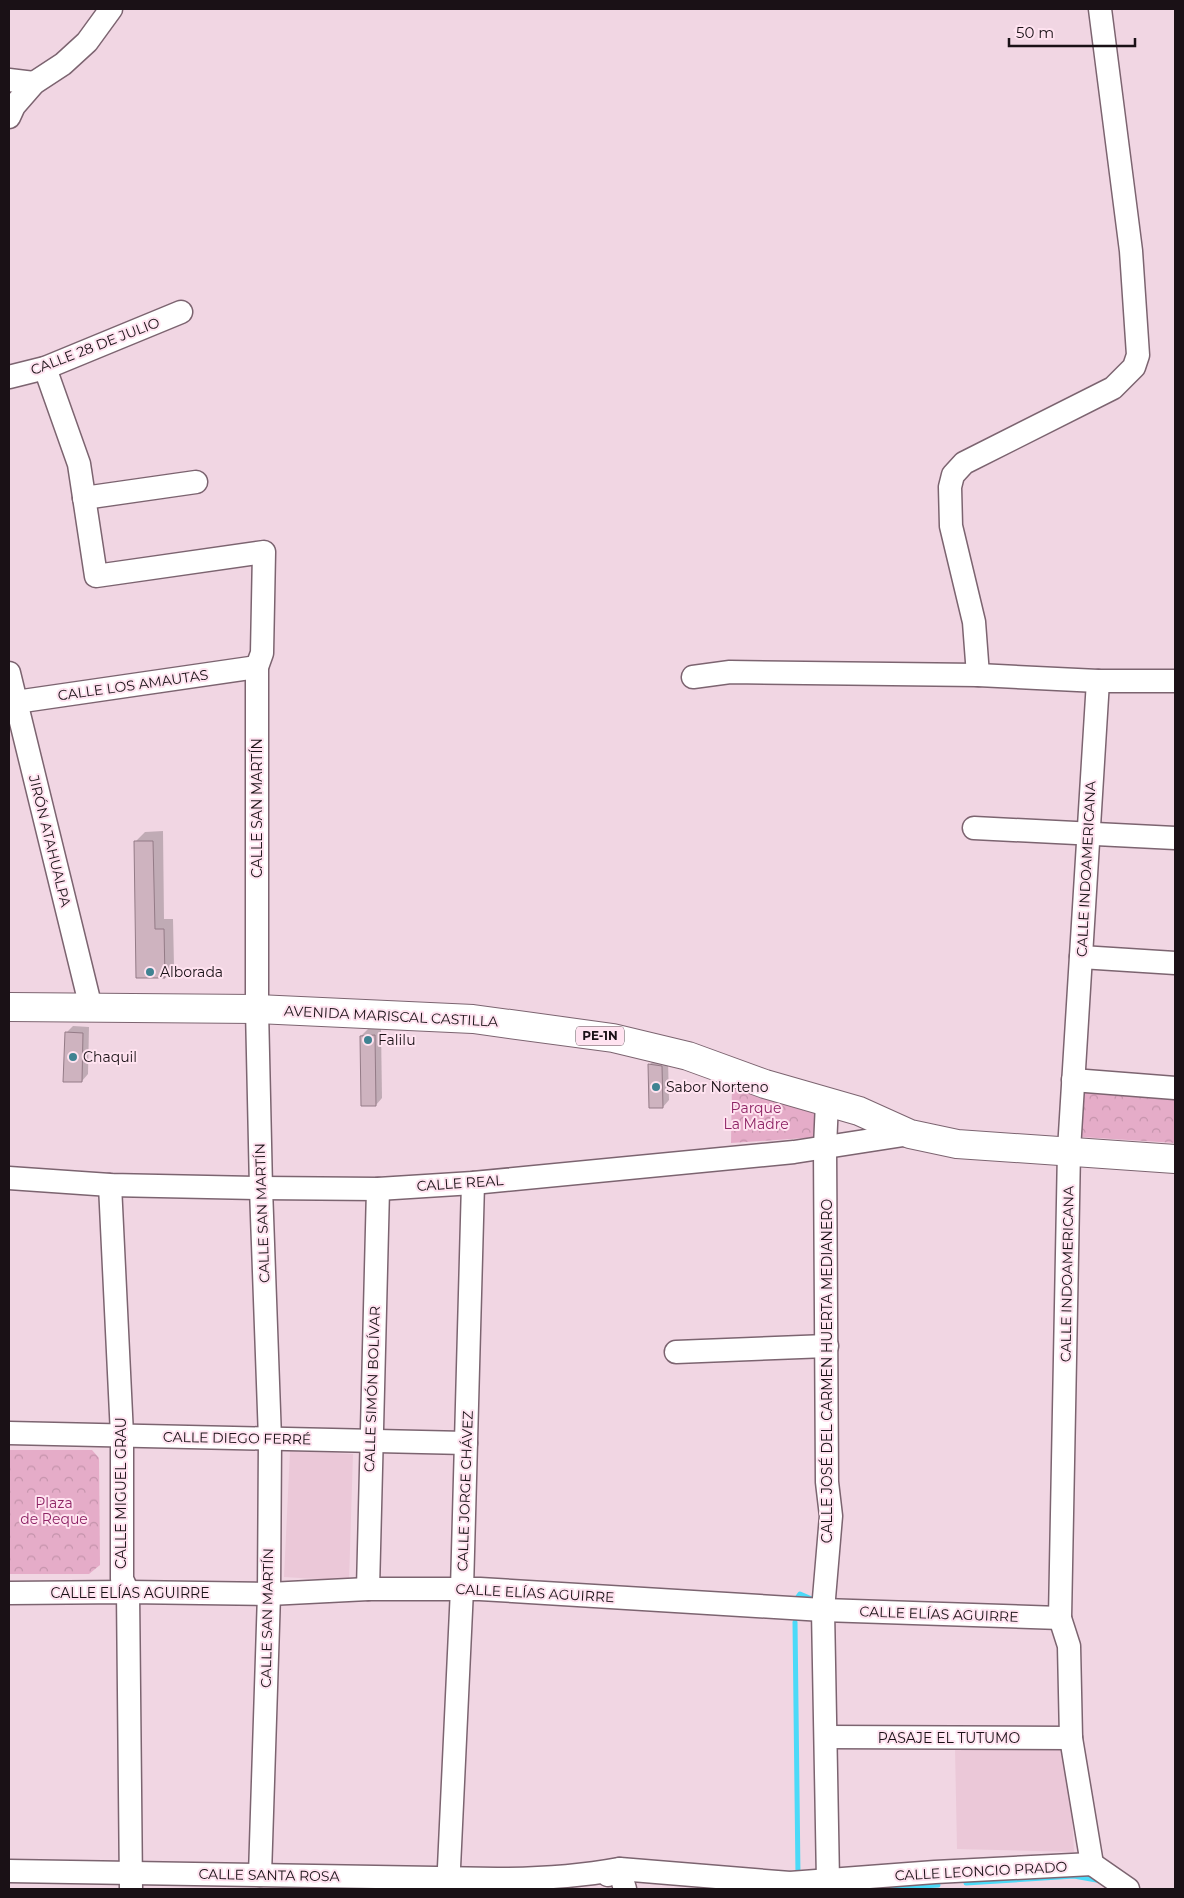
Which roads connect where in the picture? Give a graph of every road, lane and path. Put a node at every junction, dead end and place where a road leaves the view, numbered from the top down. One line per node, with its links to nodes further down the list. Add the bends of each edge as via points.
1 (111, 9): 4 (street, via 87,42 64,64)
2 (1100, 9): 13 (street, via 1132,251 1138,355 1134,367 1113,388 964,463 953,475 950,487 951,526 974,622)
3 (9, 80): 4 (street)
4 (34, 83): 5 (street)
5 (9, 117)
6 (181, 312): 7 (street, CALLE 28 DE JULIO)
7 (45, 368): 8 (street, CALLE 28 DE JULIO); 10 (street, via 79,464)
8 (9, 377)
9 (196, 482): 10 (street)
10 (84, 498): 11 (street, CALLE SAN MARTÍN, via 96,576 264,552 262,653)
11 (257, 666): 17 (street, CALLE LOS AMAUTAS); 25 (street, CALLE SAN MARTÍN)
12 (9, 673): 17 (street, JIRÓN ATAHUALPA)
13 (978, 675): 14 (street, via 730,672); 15 (street)
14 (692, 677)
15 (1098, 681): 16 (street); 19 (street, CALLE INDOAMERICANA)
16 (1175, 681)
17 (12, 702): 24 (street, JIRÓN ATAHUALPA)
18 (974, 828): 19 (street)
19 (1088, 833): 20 (street); 21 (street, CALLE INDOAMERICANA)
20 (1175, 838)
21 (1081, 956): 22 (street); 26 (street, CALLE INDOAMERICANA)
22 (1175, 963)
23 (9, 1007): 24 (highway, AVENIDA MARISCAL CASTILLA / PE-1N)
24 (91, 1008): 25 (highway, AVENIDA MARISCAL CASTILLA / PE-1N)
25 (257, 1009): 28 (highway, AVENIDA MARISCAL CASTILLA / PE-1N, via 472,1019 613,1038 688,1056); 36 (street, CALLE SAN MARTÍN)
26 (1073, 1080): 27 (street); 31 (street, CALLE INDOAMERICANA)
27 (1175, 1088)
28 (827, 1102): 29 (highway, AVENIDA MARISCAL CASTILLA / PE-1N, via 859,1110); 30 (street, CALLE JOSÉ DEL CARMEN HUERTA MEDIANERO)
29 (910, 1134): 30 (street, CALLE REAL); 31 (highway, AVENIDA MARISCAL CASTILLA / PE-1N, via 957,1144)
30 (825, 1147): 34 (street, CALLE REAL); 38 (street, CALLE JOSÉ DEL CARMEN HUERTA MEDIANERO)
31 (1069, 1150): 32 (highway, AVENIDA MARISCAL CASTILLA / PE-1N); 51 (street, CALLE INDOAMERICANA)
32 (1175, 1159)
33 (9, 1178): 35 (street, CALLE REAL)
34 (473, 1183): 37 (street, CALLE REAL); 44 (street, CALLE JORGE CHÁVEZ)
35 (110, 1185): 36 (street, CALLE REAL); 41 (street, CALLE MIGUEL GRAU)
36 (261, 1188): 37 (street, CALLE REAL); 42 (street, CALLE SAN MARTÍN)
37 (378, 1188): 43 (street, CALLE SIMÓN BOLÍVAR)
38 (826, 1346): 39 (street); 50 (street, CALLE JOSÉ DEL CARMEN HUERTA MEDIANERO, via 827,1482 831,1516)
39 (676, 1352)
40 (9, 1433): 41 (street, CALLE DIEGO FERRÉ)
41 (122, 1435): 42 (street, CALLE DIEGO FERRÉ); 47 (street, CALLE MIGUEL GRAU, via 122,1579)
42 (270, 1439): 43 (street, CALLE DIEGO FERRÉ); 49 (street, CALLE SAN MARTÍN)
43 (370, 1441): 44 (street, CALLE DIEGO FERRÉ); 45 (street, CALLE SIMÓN BOLÍVAR)
44 (466, 1442): 46 (street, CALLE JORGE CHÁVEZ)
45 (368, 1589): 46 (street, CALLE ELÍAS AGUIRRE); 49 (street, CALLE ELÍAS AGUIRRE)
46 (462, 1589): 50 (street, CALLE ELÍAS AGUIRRE); 61 (street, CALLE JORGE CHÁVEZ)
47 (128, 1592): 48 (street, CALLE ELÍAS AGUIRRE); 49 (street, CALLE ELÍAS AGUIRRE); 58 (street, CALLE MIGUEL GRAU)
48 (9, 1593)
49 (269, 1594): 59 (street, CALLE SAN MARTÍN)
50 (823, 1610): 51 (street, CALLE ELÍAS AGUIRRE); 52 (street, CALLE JOSÉ DEL CARMEN HUERTA MEDIANERO)
51 (1060, 1618): 53 (street, CALLE INDOAMERICANA, via 1069,1646)
52 (826, 1737): 53 (street, PASAJE EL TUTUMO); 60 (street, CALLE JOSÉ DEL CARMEN HUERTA MEDIANERO)
53 (1071, 1738): 54 (street, CALLE INDOAMERICANA)
54 (1092, 1864): 57 (street, CALLE LEONCIO PRADO); 63 (street)
55 (9, 1871): 58 (street, CALLE SANTA ROSA)
56 (626, 1875): 60 (street, CALLE LEONCIO PRADO); 61 (street, CALLE SANTA ROSA); 62 (street, CALLE LEONCIO PRADO)
57 (952, 1880): 60 (street, CALLE LEONCIO PRADO)
58 (131, 1881): 59 (street, CALLE SANTA ROSA)
59 (263, 1881): 61 (street, CALLE SANTA ROSA)
60 (808, 1882)
61 (448, 1884)
62 (576, 1889)
63 (1128, 1889)

